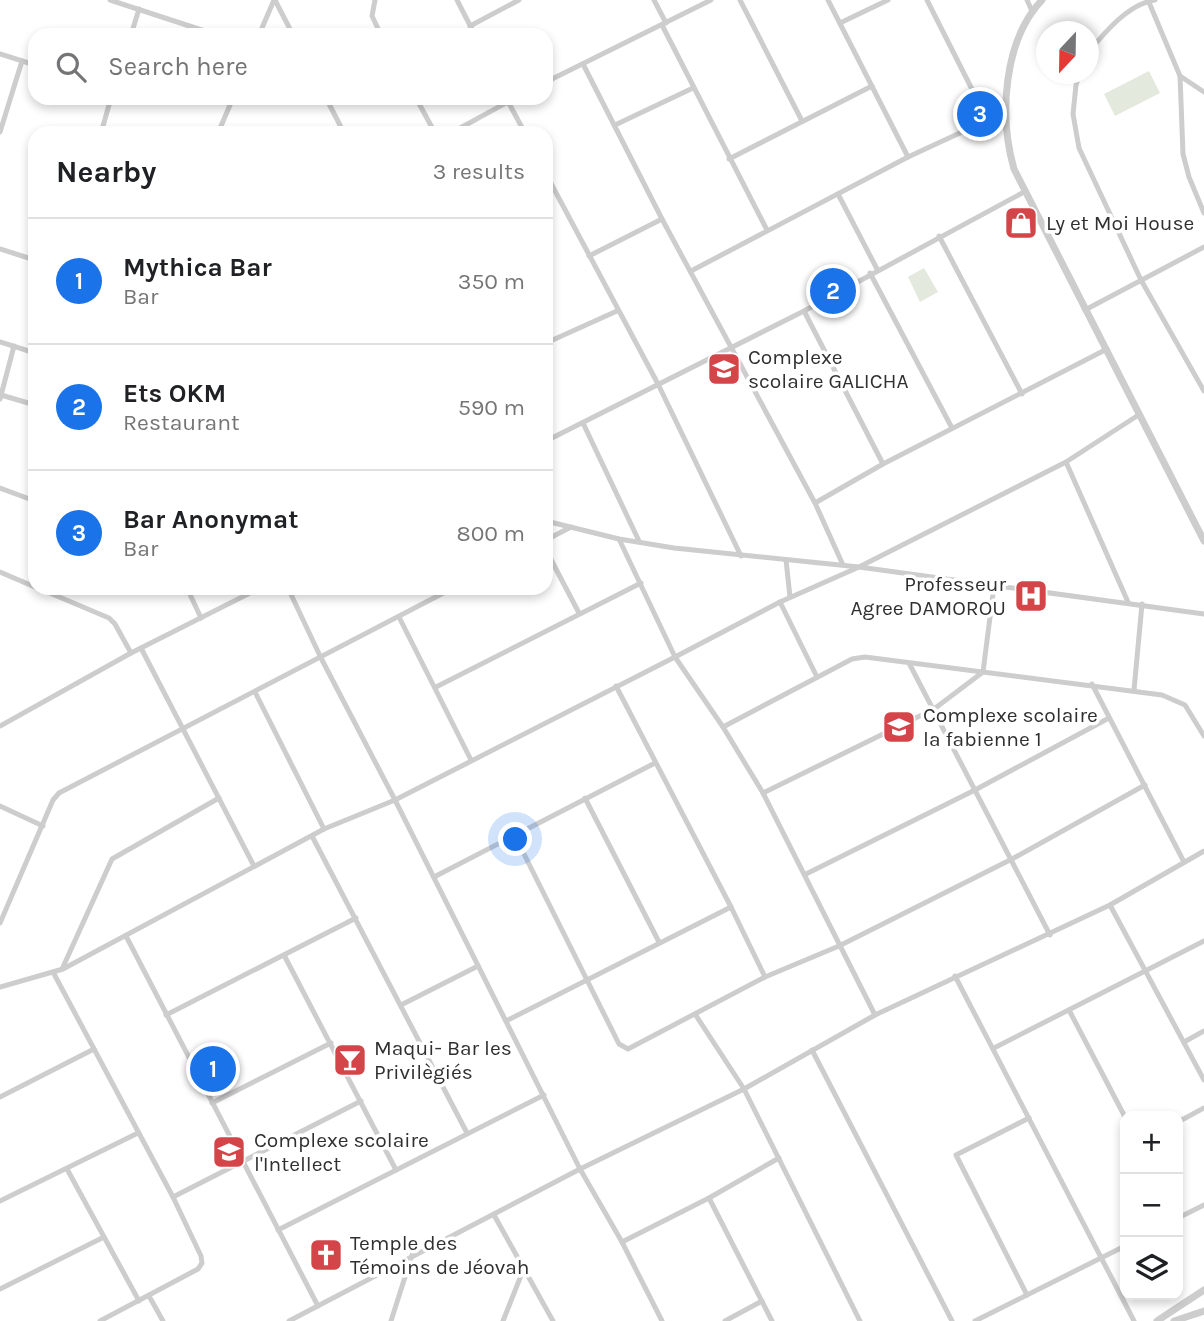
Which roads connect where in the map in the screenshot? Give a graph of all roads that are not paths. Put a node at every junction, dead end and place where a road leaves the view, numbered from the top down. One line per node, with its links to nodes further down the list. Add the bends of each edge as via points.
1 (110, 0): 16 (street)
2 (274, 0): 23 (street); 24 (street)
3 (375, 0): 25 (street, via 372,16)
4 (457, 0): 20 (street)
5 (519, 0): 20 (street)
6 (654, 0): 19 (street)
7 (711, 0): 19 (street)
8 (740, 0): 45 (street)
9 (828, 0): 18 (street)
10 (888, 0): 18 (street)
11 (926, 0): 44 (street)
12 (1027, 0): 17 (street)
13 (1042, 0): 17 (street)
14 (1148, 0): 15 (street); 26 (street, via 1116,20); 31 (street)
15 (1155, 0)
16 (139, 9): 21 (street); 22 (street)
17 (1032, 10): 43 (street, via 1015,50)
18 (840, 23): 34 (street)
19 (664, 24): 30 (street); 35 (street)
20 (470, 26)
21 (133, 28)
22 (196, 28)
23 (262, 28)
24 (289, 28)
25 (378, 28)
26 (1099, 40)
27 (0, 54): 28 (street)
28 (22, 61): 29 (street); 53 (street)
29 (28, 63)
30 (583, 64): 32 (street); 46 (street)
31 (1180, 76): 36 (street); 59 (street, via 1183,154)
32 (553, 79)
33 (1076, 84): 70 (street, via 1073,114 1079,148)
34 (872, 86): 45 (street); 54 (street)
35 (693, 88): 46 (street); 55 (street)
36 (1204, 92)
37 (109, 105): 47 (street)
38 (230, 105): 48 (street)
39 (329, 105): 49 (street)
40 (420, 105): 50 (street)
41 (499, 105): 51 (street)
42 (510, 105): 52 (street)
43 (1005, 112): 44 (street); 57 (street, via 1010,154)
44 (987, 120): 54 (street)
45 (802, 121): 55 (street)
46 (615, 125): 60 (street)
47 (103, 126)
48 (221, 126)
49 (339, 126)
50 (431, 126)
51 (463, 126)
52 (521, 126)
53 (0, 132)
54 (908, 158): 58 (street)
55 (729, 159): 61 (street)
56 (553, 188): 65 (street)
57 (1024, 192): 62 (street); 71 (street)
58 (838, 194): 61 (street); 67 (street)
59 (1204, 213)
60 (662, 219): 65 (street); 68 (street)
61 (767, 230): 68 (street)
62 (939, 236): 67 (street); 82 (street)
63 (1204, 247): 70 (street)
64 (0, 249): 66 (street)
65 (589, 257): 72 (street)
66 (28, 258)
67 (877, 270): 69 (street)
68 (691, 271): 77 (street)
69 (870, 274): 73 (street); 87 (street)
70 (1141, 280): 71 (street); 81 (street)
71 (1085, 310): 78 (street)
72 (617, 311): 74 (street); 80 (street)
73 (803, 311): 77 (street); 90 (street)
74 (553, 340)
75 (0, 342): 76 (street)
76 (14, 346): 79 (street); 83 (street)
77 (731, 349): 80 (street); 93 (street)
78 (1107, 349): 82 (street); 85 (street)
79 (28, 350)
80 (658, 384): 86 (street); 100 (street)
81 (1204, 391)
82 (1022, 394): 87 (street)
83 (1, 397): 84 (street)
84 (28, 403)
85 (1140, 414): 89 (street); 99 (street)
86 (583, 423): 88 (street); 98 (street)
87 (952, 428): 90 (street)
88 (553, 438)
89 (1066, 462): 104 (street); 116 (street)
90 (883, 464): 93 (street)
91 (0, 488): 92 (street)
92 (28, 498)
93 (815, 503): 103 (street)
94 (553, 523): 95 (street)
95 (571, 527): 96 (street); 97 (street)
96 (553, 536)
97 (619, 539): 98 (street); 107 (street)
98 (639, 541): 100 (street)
99 (1204, 541)
100 (741, 556): 101 (street)
101 (786, 560): 103 (street); 114 (street)
102 (553, 563): 118 (street)
103 (843, 565): 104 (street)
104 (859, 566): 108 (street); 114 (street)
105 (0, 572): 106 (street)
106 (28, 583)
107 (641, 583): 118 (street); 124 (street)
108 (994, 586): 116 (street); 127 (street)
109 (56, 595): 123 (street, via 109,618)
110 (190, 595): 121 (street)
111 (246, 595): 121 (street)
112 (291, 595): 125 (street)
113 (439, 595): 120 (street)
114 (790, 597): 115 (street)
115 (780, 601): 124 (street); 128 (street)
116 (1128, 602): 117 (street)
117 (1142, 604): 119 (street); 132 (street)
118 (579, 613): 131 (street)
119 (1204, 614)
120 (399, 617): 125 (street); 131 (street)
121 (201, 618): 122 (street)
122 (141, 648): 123 (street); 138 (street)
123 (131, 653): 136 (street)
124 (675, 657): 130 (street); 137 (street)
125 (321, 658): 133 (street); 147 (street)
126 (909, 663): 127 (street); 128 (street, via 859,657); 134 (street)
127 (983, 672): 129 (street); 134 (street)
128 (817, 677): 137 (street)
129 (1091, 684): 132 (street); 135 (street)
130 (616, 686): 140 (street); 141 (street)
131 (436, 687): 140 (street)
132 (1134, 690): 139 (street, via 1178,701)
133 (255, 692): 138 (street); 150 (street)
134 (934, 709): 143 (street); 144 (street)
135 (1109, 718): 142 (street); 143 (street)
136 (0, 726)
137 (723, 727): 144 (street)
138 (182, 728): 145 (street); 149 (street, via 59,793)
139 (1204, 736)
140 (471, 760): 147 (street)
141 (655, 763): 146 (street); 160 (street)
142 (1145, 785): 154 (street); 155 (street)
143 (975, 790): 154 (street); 157 (street)
144 (763, 793): 157 (street)
145 (219, 798): 156 (street); 170 (street, via 112,859)
146 (585, 799): 152 (street); 166 (street)
147 (395, 800): 150 (street); 158 (street)
148 (0, 806): 149 (street)
149 (43, 826): 162 (street)
150 (324, 829): 151 (street)
151 (312, 836): 156 (street); 161 (street)
152 (515, 836): 158 (street); 175 (street)
153 (1204, 851): 155 (street)
154 (1012, 859): 163 (street); 167 (street)
155 (1184, 862): 159 (street)
156 (254, 866): 164 (street)
157 (806, 874): 167 (street)
158 (434, 877): 169 (street)
159 (1110, 905): 163 (street); 171 (street)
160 (731, 907): 166 (street); 174 (street)
161 (356, 918): 168 (street); 177 (street)
162 (0, 923)
163 (1050, 935): 173 (street)
164 (126, 936): 170 (street); 180 (street)
165 (1204, 941): 171 (street)
166 (659, 942): 175 (street)
167 (839, 946): 174 (street); 181 (street)
168 (284, 955): 180 (street); 185 (street)
169 (478, 966): 177 (street); 182 (street)
170 (63, 969): 172 (street)
171 (1147, 971): 178 (street); 184 (street)
172 (53, 972): 176 (street); 187 (street)
173 (955, 976): 181 (street); 186 (street)
174 (765, 978): 179 (street)
175 (585, 980): 179 (street, via 624,1047 633,1048); 182 (street)
176 (0, 987)
177 (401, 1005): 200 (street)
178 (1069, 1010): 186 (street); 196 (street)
179 (695, 1014): 190 (street)
180 (166, 1015): 194 (street)
181 (875, 1016): 188 (street)
182 (506, 1021): 191 (street)
183 (1204, 1031): 184 (street)
184 (1184, 1042): 189 (street)
185 (331, 1043): 193 (street); 194 (street)
186 (994, 1048): 197 (street)
187 (94, 1049): 192 (street); 199 (street)
188 (813, 1050): 190 (street); 237 (street)
189 (1204, 1080)
190 (744, 1089): 201 (street); 204 (street)
191 (544, 1095): 200 (street); 204 (street)
192 (0, 1097)
193 (361, 1101): 202 (street); 205 (street)
194 (212, 1103): 202 (street)
195 (1204, 1108): 198 (street)
196 (1122, 1111)
197 (1028, 1118): 217 (street); 221 (street, via 956,1155)
198 (1183, 1119)
199 (138, 1133): 203 (street); 206 (street)
200 (467, 1133): 205 (street)
201 (779, 1158): 207 (street); 236 (street)
202 (243, 1161): 206 (street); 212 (street)
203 (67, 1169): 208 (street); 213 (street)
204 (580, 1169): 210 (street); 214 (street)
205 (397, 1170): 212 (street)
206 (173, 1198): 222 (street, via 202,1263)
207 (709, 1198): 214 (street); 224 (street)
208 (0, 1201)
209 (1204, 1205): 211 (street)
210 (495, 1215): 216 (street); 218 (street)
211 (1183, 1216)
212 (278, 1230): 225 (street)
213 (104, 1237): 219 (street); 223 (street)
214 (622, 1241): 233 (street)
215 (1120, 1250): 217 (street)
216 (412, 1255): 225 (street); 230 (street)
217 (1102, 1259): 221 (street); 239 (street)
218 (524, 1268): 231 (street); 232 (street)
219 (0, 1289)
220 (1204, 1290): 240 (street)
221 (1027, 1295): 238 (street)
222 (149, 1296): 223 (street); 228 (street)
223 (139, 1301): 227 (street)
224 (762, 1301): 234 (street); 235 (street)
225 (318, 1306): 229 (street)
226 (1204, 1311): 241 (street)
227 (100, 1321)
228 (163, 1321)
229 (289, 1321)
230 (391, 1321)
231 (503, 1321)
232 (553, 1321)
233 (662, 1321)
234 (725, 1321)
235 (772, 1321)
236 (860, 1321)
237 (952, 1321)
238 (975, 1321)
239 (1134, 1321)
240 (1157, 1321)
241 (1174, 1321)

